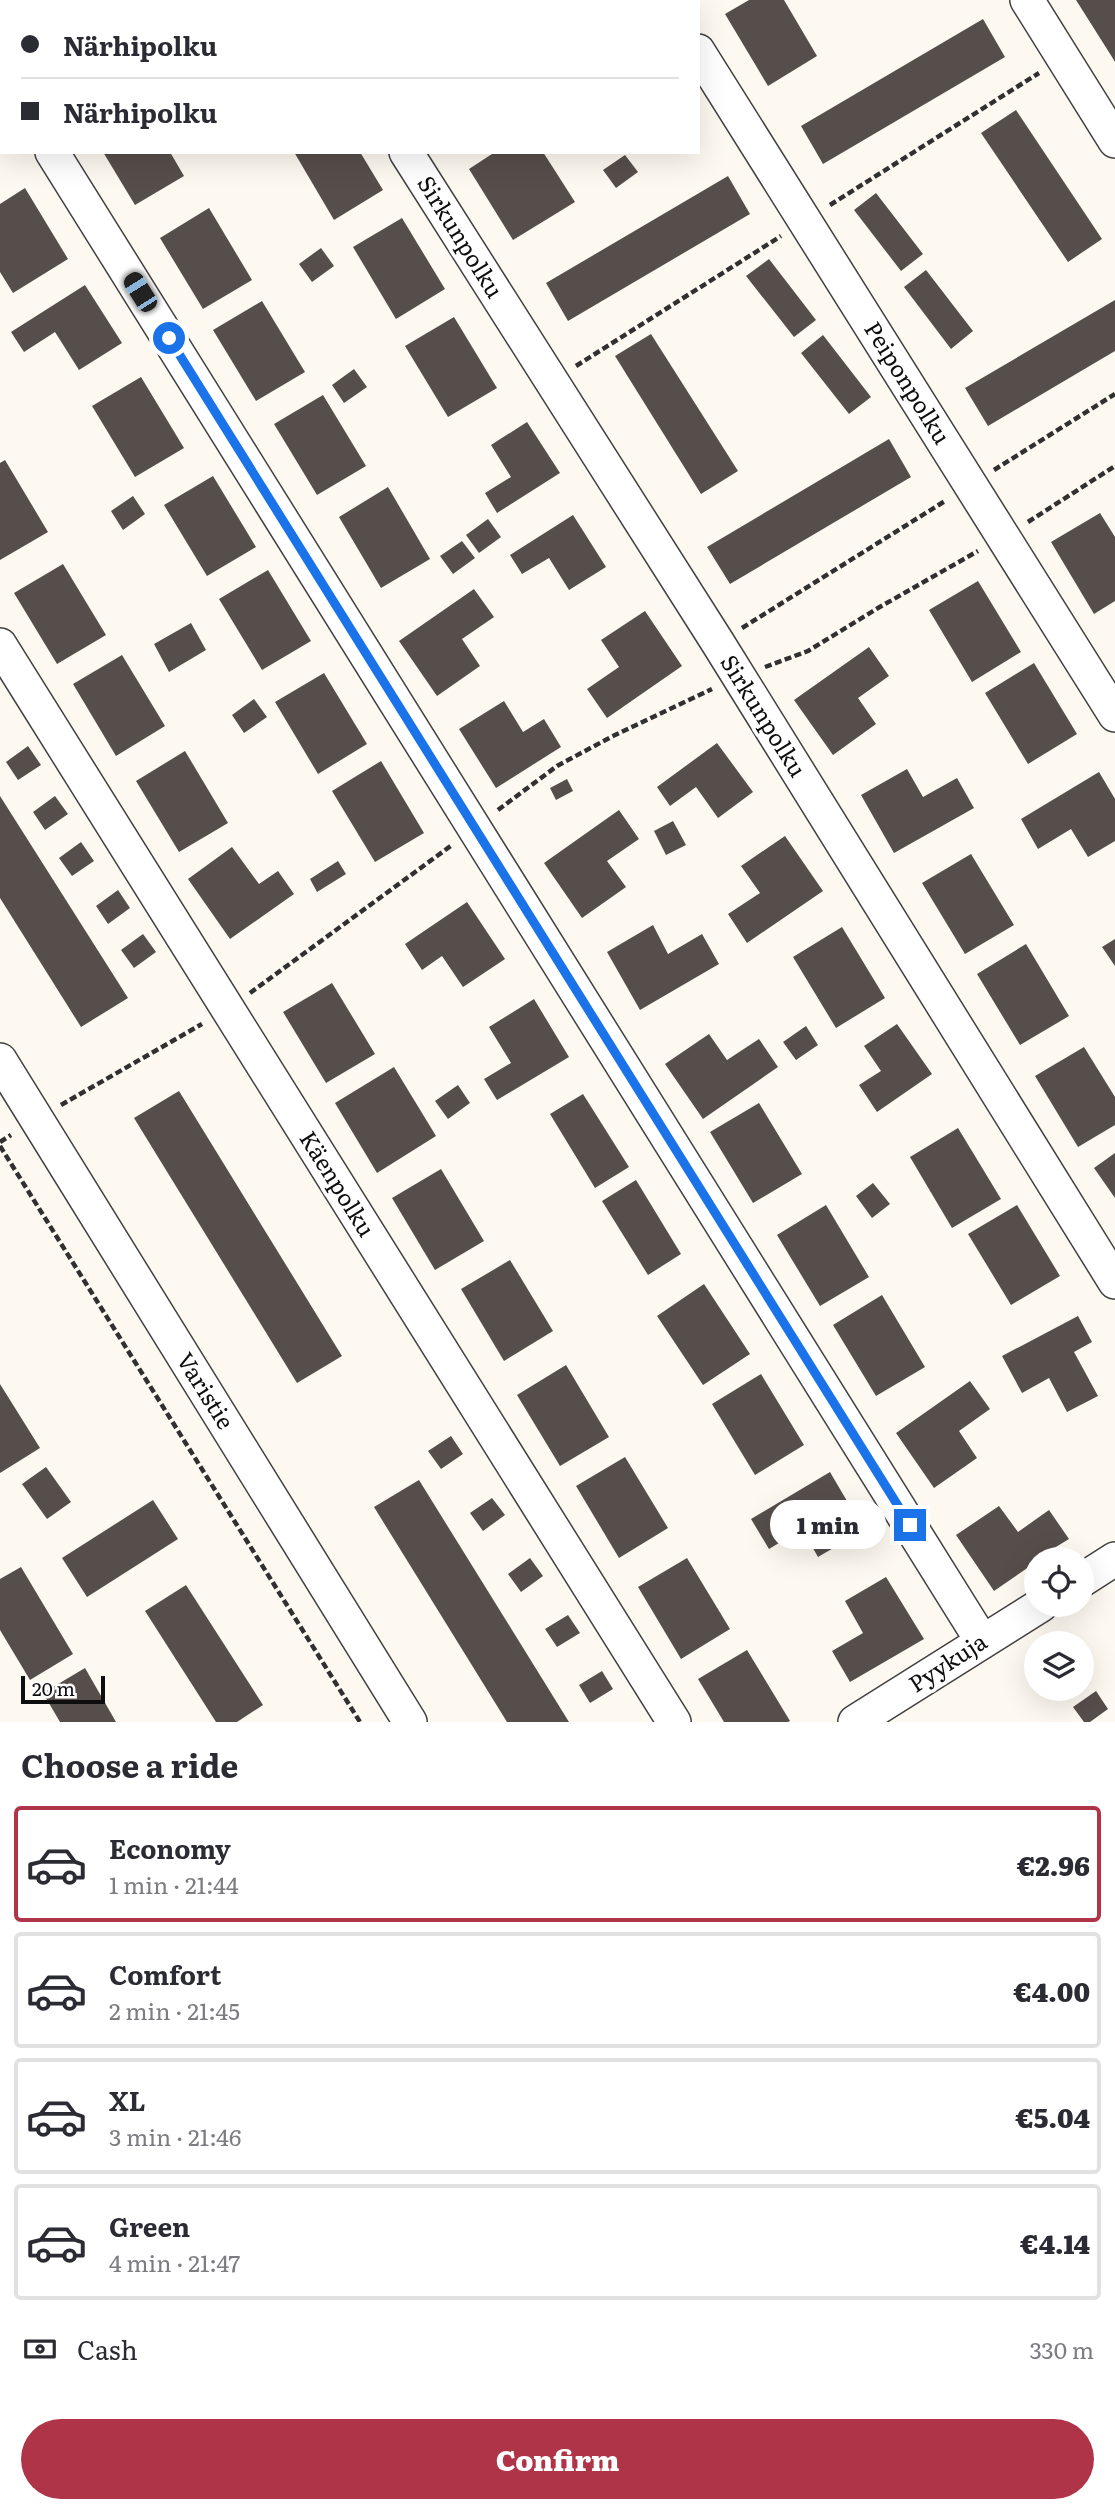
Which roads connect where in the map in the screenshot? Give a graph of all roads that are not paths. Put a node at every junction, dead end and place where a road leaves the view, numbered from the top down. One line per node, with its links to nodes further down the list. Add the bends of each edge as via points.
1 (1027, 0): 3 (street)
2 (700, 54): 7 (street, Peiponpolku)
3 (1115, 141)
4 (53, 154): 13 (street)
5 (407, 154): 9 (street, Sirkunpolku)
6 (0, 645): 15 (street, Käenpolku)
7 (1115, 715)
8 (0, 1060): 14 (street, Varistie)
9 (1115, 1282)
10 (1115, 1559): 11 (street)
11 (1094, 1572)
12 (1024, 1615): 13 (street, Pyykuja)
13 (982, 1641): 16 (street, Pyykuja)
14 (410, 1722)
15 (674, 1722)
16 (855, 1722)

